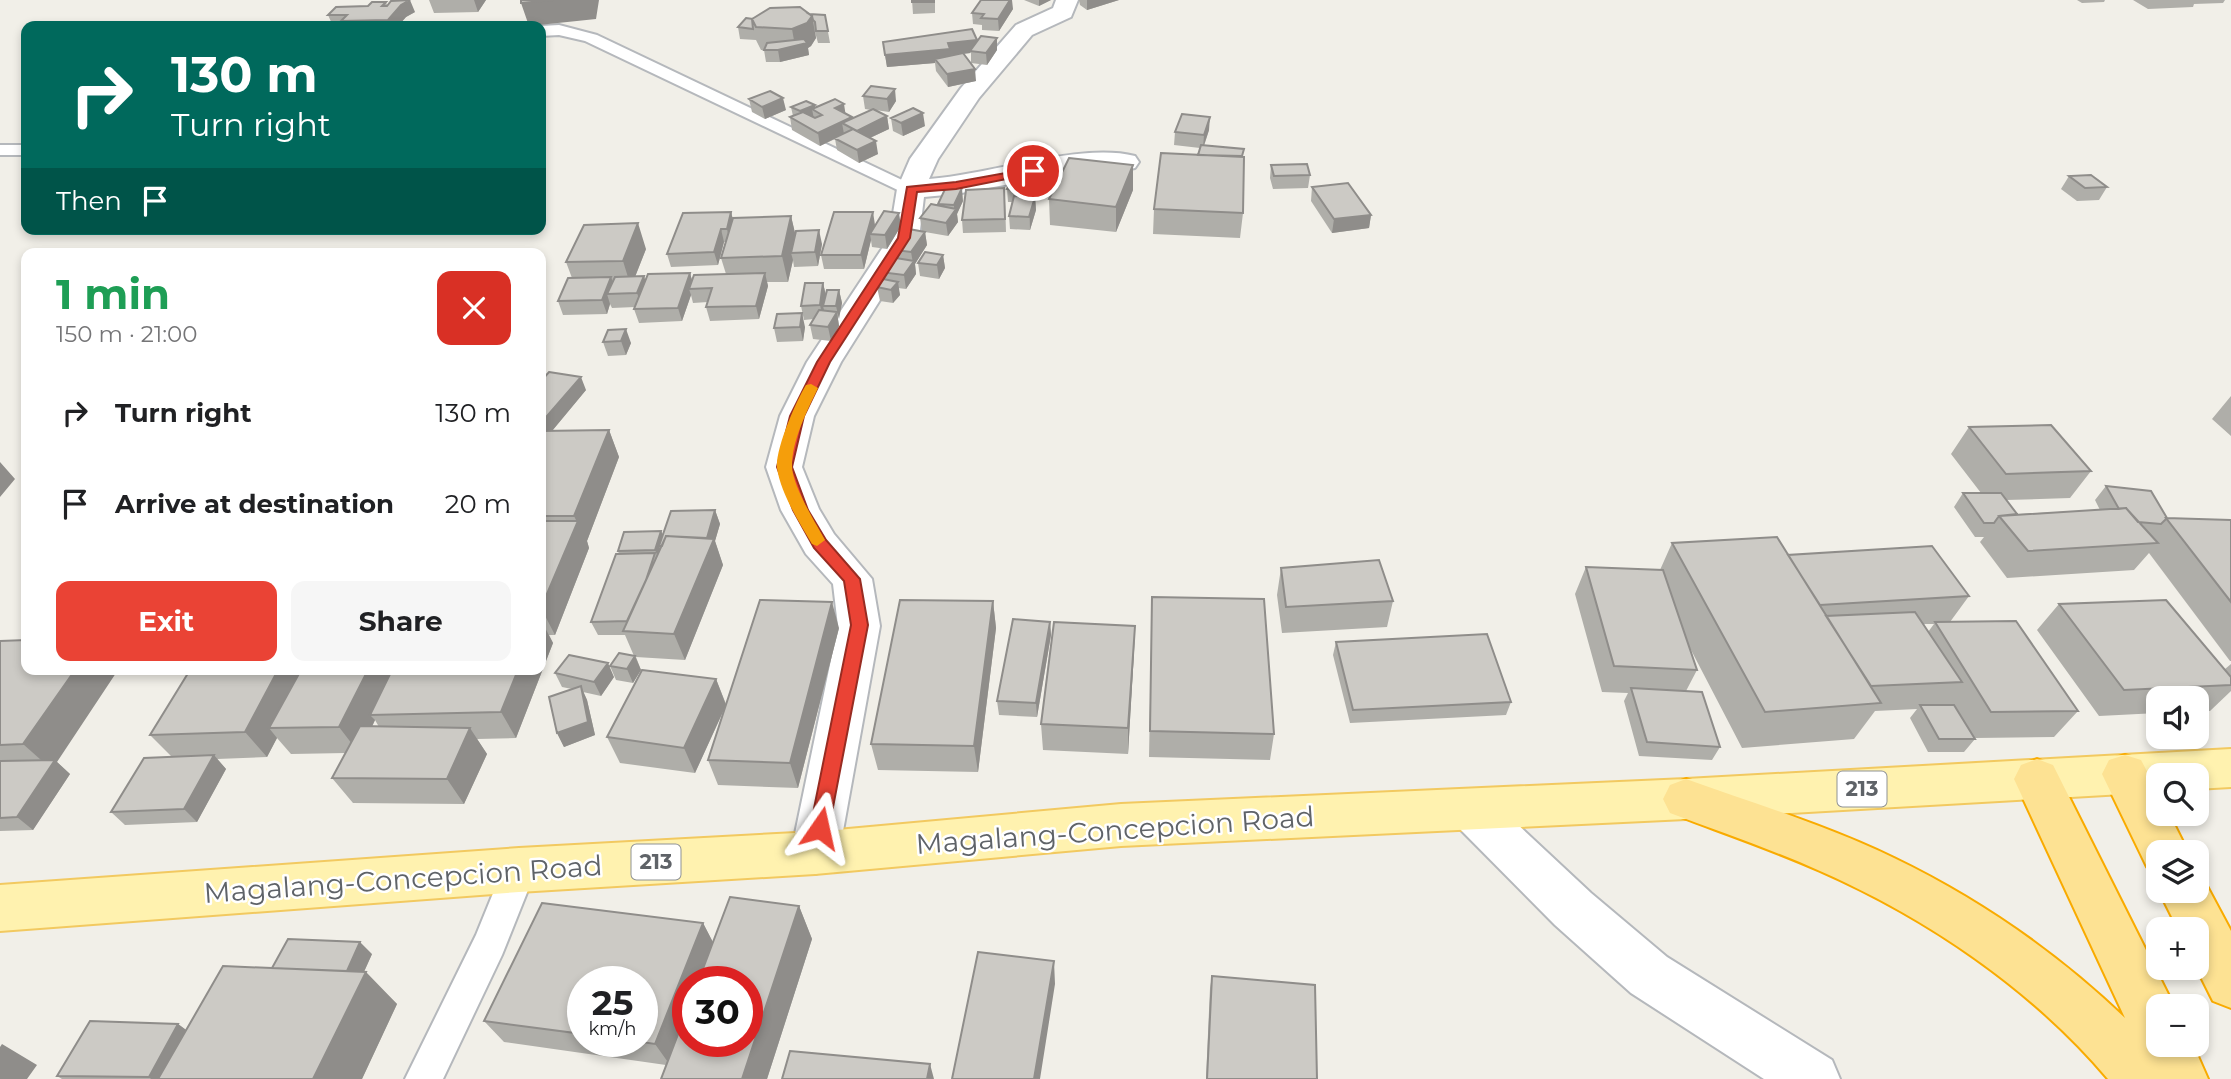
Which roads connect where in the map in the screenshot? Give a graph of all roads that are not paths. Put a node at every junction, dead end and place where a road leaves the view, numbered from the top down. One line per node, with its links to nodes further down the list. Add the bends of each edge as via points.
1 (1067, 0): 6 (street, via 1063,12 1024,30 970,93 924,159)
2 (546, 31): 6 (lane, via 591,38)
3 (0, 150): 4 (lane)
4 (21, 150)
5 (1125, 162): 6 (street, via 1101,159 956,186)
6 (911, 189): 13 (street, via 904,238 824,362 797,416 784,467 800,510 820,544 852,579 859,625)
7 (2231, 768): 8 (main road, Magalang-Concepcion Road / 213)
8 (2124, 774): 9 (main road, Magalang-Concepcion Road / 213); 12 (highway)
9 (2037, 779): 10 (main road, Magalang-Concepcion Road / 213); 18 (highway)
10 (1686, 799): 11 (main road, Magalang-Concepcion Road / 213); 22 (highway, via 1836,855 1916,894 2028,969 2120,1048)
11 (1470, 809): 13 (main road, Magalang-Concepcion Road / 213, via 1121,825); 21 (street, via 1649,975)
12 (2158, 840)
13 (815, 853): 14 (main road, Magalang-Concepcion Road / 213)
14 (519, 870): 16 (main road, Magalang-Concepcion Road / 213); 20 (lane, via 490,943)
15 (2190, 903): 17 (highway)
16 (0, 908)
17 (2231, 983)
18 (2146, 1005)
19 (2171, 1057): 23 (highway)
20 (424, 1079)
21 (1813, 1079)
22 (2144, 1079)
23 (2181, 1079)

